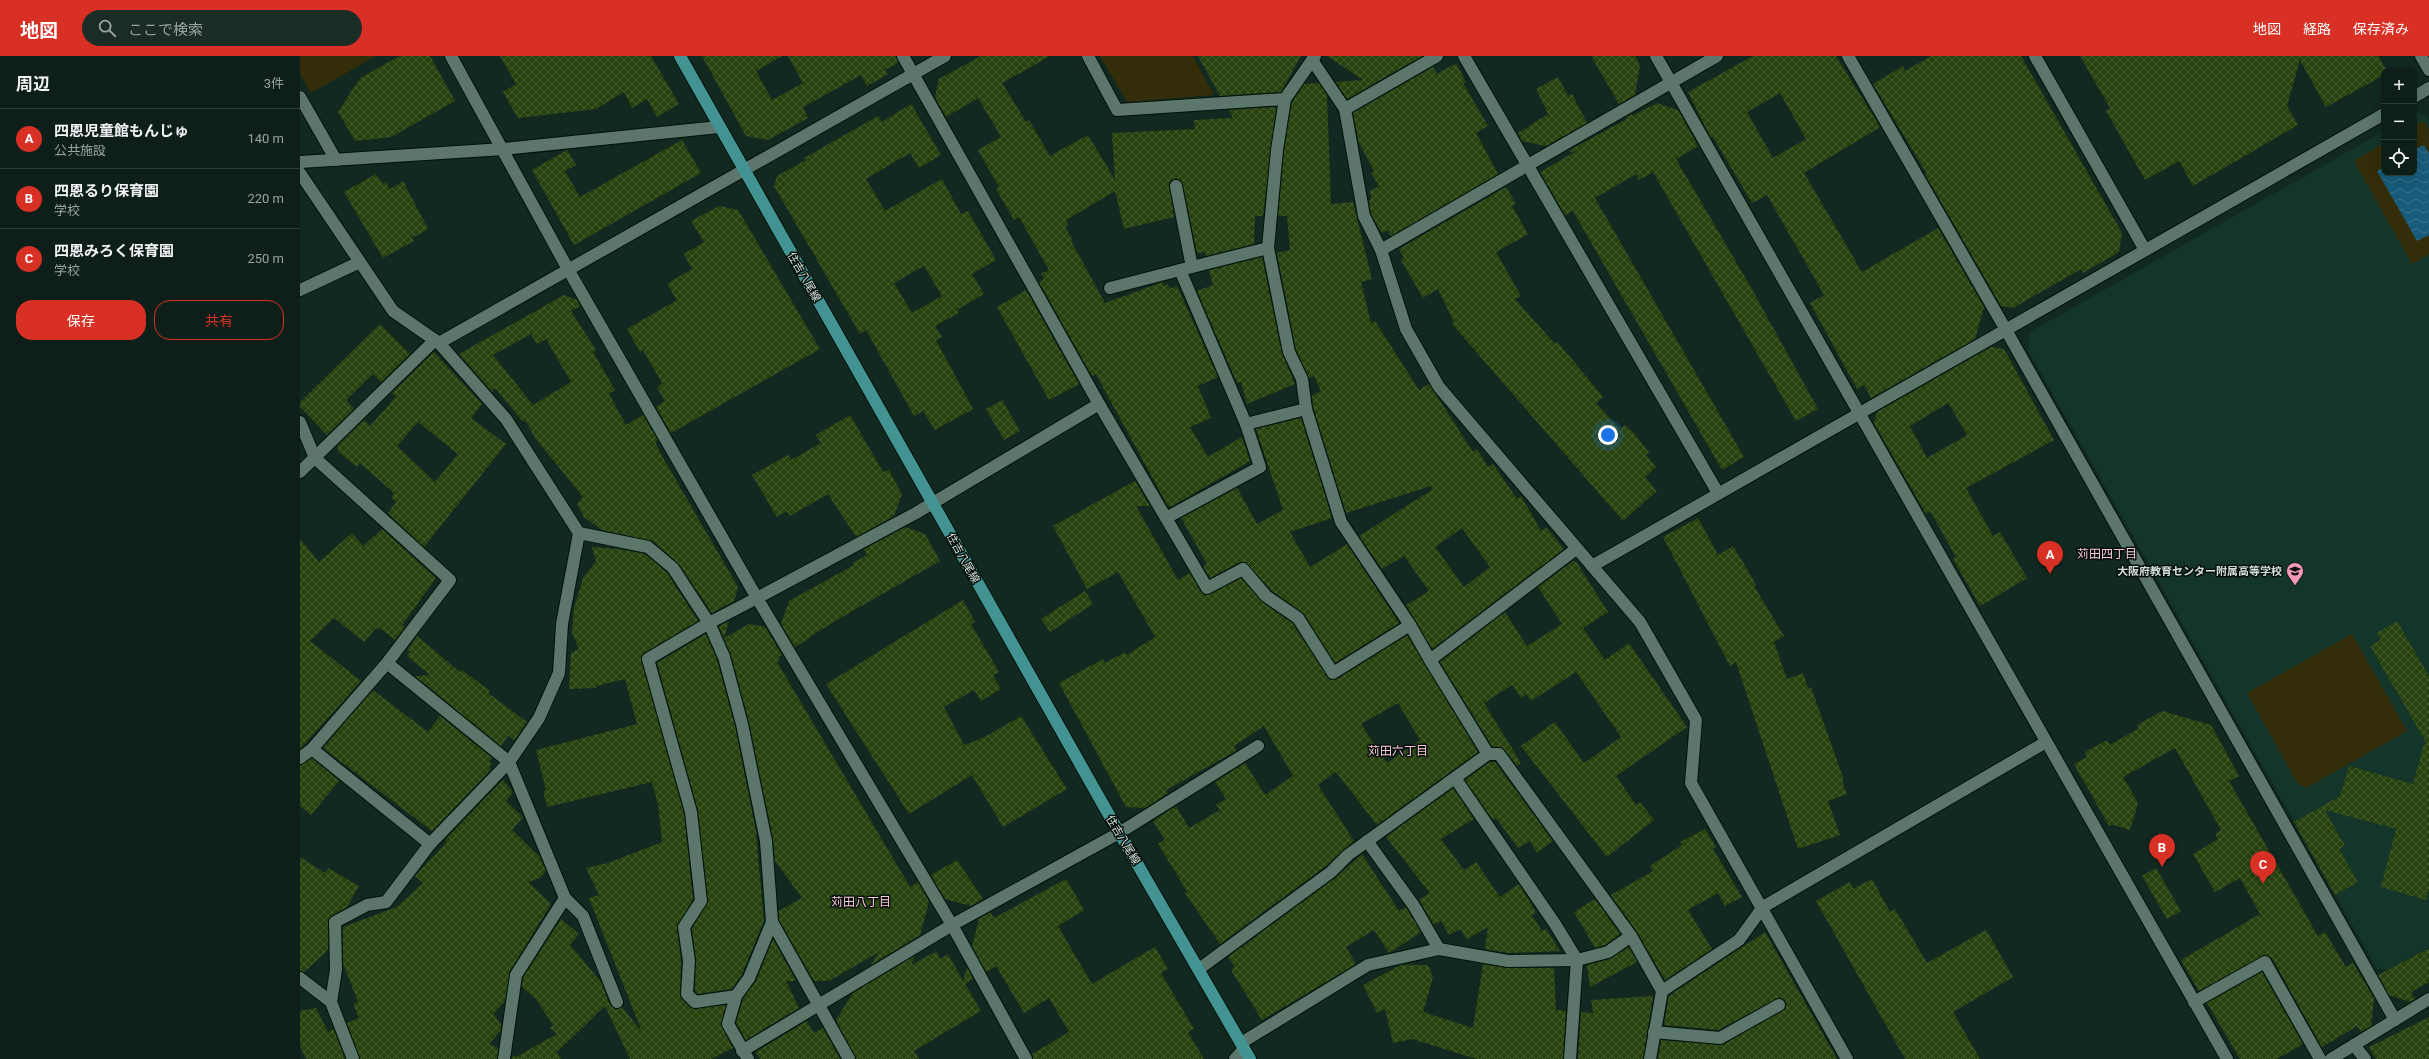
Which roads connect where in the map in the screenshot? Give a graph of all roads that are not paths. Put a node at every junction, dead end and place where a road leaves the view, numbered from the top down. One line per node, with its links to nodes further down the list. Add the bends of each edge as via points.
1 (451, 56): 24 (street)
2 (680, 56): 23 (main road, 住吉八尾線)
3 (903, 56): 15 (street)
4 (945, 56): 15 (street)
5 (1088, 56): 20 (street, via 1117,110)
6 (1437, 56): 21 (street)
7 (1464, 56): 27 (street)
8 (1656, 56): 16 (street)
9 (1717, 56): 16 (street)
10 (1848, 56): 40 (street)
11 (2035, 56): 33 (street)
12 (2421, 56): 14 (street)
13 (1314, 58): 20 (street); 21 (street)
14 (2429, 70)
15 (913, 74): 28 (street); 42 (street)
16 (1672, 83): 27 (street); 44 (street)
17 (2429, 88): 18 (street)
18 (2417, 95)
19 (300, 97): 25 (street)
20 (1285, 99): 31 (street, via 1277,150)
21 (1345, 109): 32 (street, via 1364,216)
22 (2381, 116): 33 (street)
23 (719, 127): 24 (street); 28 (main road, 住吉八尾線)
24 (504, 149): 25 (street); 37 (street)
25 (336, 160): 26 (street)
26 (300, 162)
27 (1526, 165): 32 (street); 49 (street)
28 (744, 170): 37 (street); 50 (main road, 住吉八尾線)
29 (300, 174): 34 (street)
30 (1176, 186): 35 (street)
31 (1268, 248): 35 (street); 43 (street, via 1289,352 1302,379)
32 (1381, 250): 53 (street, via 1406,330 1439,387)
33 (2145, 250): 40 (street)
34 (360, 262): 39 (street); 41 (street, via 393,311)
35 (1192, 267): 36 (street)
36 (1180, 270): 38 (street); 46 (street)
37 (569, 271): 41 (street); 55 (street)
38 (1110, 288)
39 (300, 290)
40 (2006, 330): 44 (street); 87 (street)
41 (437, 341): 47 (street); 52 (street, via 506,419)
42 (1099, 404): 50 (street); 51 (street)
43 (1306, 408): 46 (street); 57 (street, via 1341,522)
44 (1860, 414): 49 (street); 60 (street)
45 (300, 422): 47 (street)
46 (1246, 424): 51 (street, via 1260,467)
47 (315, 458): 48 (street); 59 (street, via 450,580)
48 (300, 472)
49 (1718, 493): 54 (street)
50 (932, 503): 55 (street); 67 (main road, 住吉八尾線)
51 (1166, 518): 57 (street, via 1207,588 1243,569 1266,596 1298,618 1333,673)
52 (579, 533): 56 (street, via 648,547 673,568); 65 (street, via 562,624 559,673 539,718)
53 (1576, 549): 54 (street); 58 (street)
54 (1592, 566): 71 (street, via 1640,622 1696,720 1691,783)
55 (757, 598): 56 (street); 73 (street)
56 (709, 623): 72 (street, via 724,657 766,841); 80 (street, via 648,659 693,826 701,901 684,927 689,961 687,994 695,1002)
57 (1410, 625): 58 (street)
58 (1430, 660): 63 (street)
59 (387, 663): 62 (street); 65 (street)
60 (2046, 742): 71 (street); 84 (street)
61 (1258, 746): 67 (street)
62 (312, 749): 64 (street); 69 (street)
63 (1488, 754): 66 (street); 74 (street, via 1499,754)
64 (300, 758)
65 (509, 762): 69 (street); 70 (street)
66 (1455, 778): 68 (street); 76 (street)
67 (1119, 833): 73 (street); 77 (main road, 住吉八尾線)
68 (1367, 841): 75 (street, via 1414,906); 77 (street, via 1348,854 1331,872)
69 (430, 844): 82 (street, via 386,902 367,905 335,922 336,970)
70 (565, 898): 83 (street, via 583,916); 93 (street, via 516,975)
71 (1763, 907): 79 (street, via 1739,940); 99 (street)
72 (772, 922): 80 (street, via 749,978); 86 (street)
73 (952, 925): 86 (street); 95 (street)
74 (1630, 936): 76 (street, via 1608,952); 79 (street)
75 (1439, 950): 76 (street, via 1508,961); 90 (street, via 1368,965)
76 (1577, 960): 97 (street)
77 (1199, 968): 90 (main road, 住吉八尾線)
78 (300, 978): 82 (street)
79 (1662, 991): 88 (street)
80 (736, 996): 91 (street, via 728,1024)
81 (2429, 999): 87 (street)
82 (331, 1002): 92 (street)
83 (617, 1002)
84 (2194, 1002): 100 (street); 101 (street, via 2265,962)
85 (1779, 1005): 88 (street, via 1720,1038)
86 (819, 1006): 91 (street); 94 (street)
87 (2395, 1020): 89 (street)
88 (1654, 1032): 98 (street)
89 (2354, 1045): 102 (street); 103 (street)
90 (1245, 1050): 96 (street)
91 (745, 1055)
92 (353, 1059)
93 (504, 1059)
94 (849, 1059)
95 (1026, 1059)
96 (1234, 1059)
97 (1570, 1059)
98 (1650, 1059)
99 (1847, 1059)
100 (2227, 1059)
101 (2320, 1059)
102 (2331, 1059)
103 (2365, 1059)

